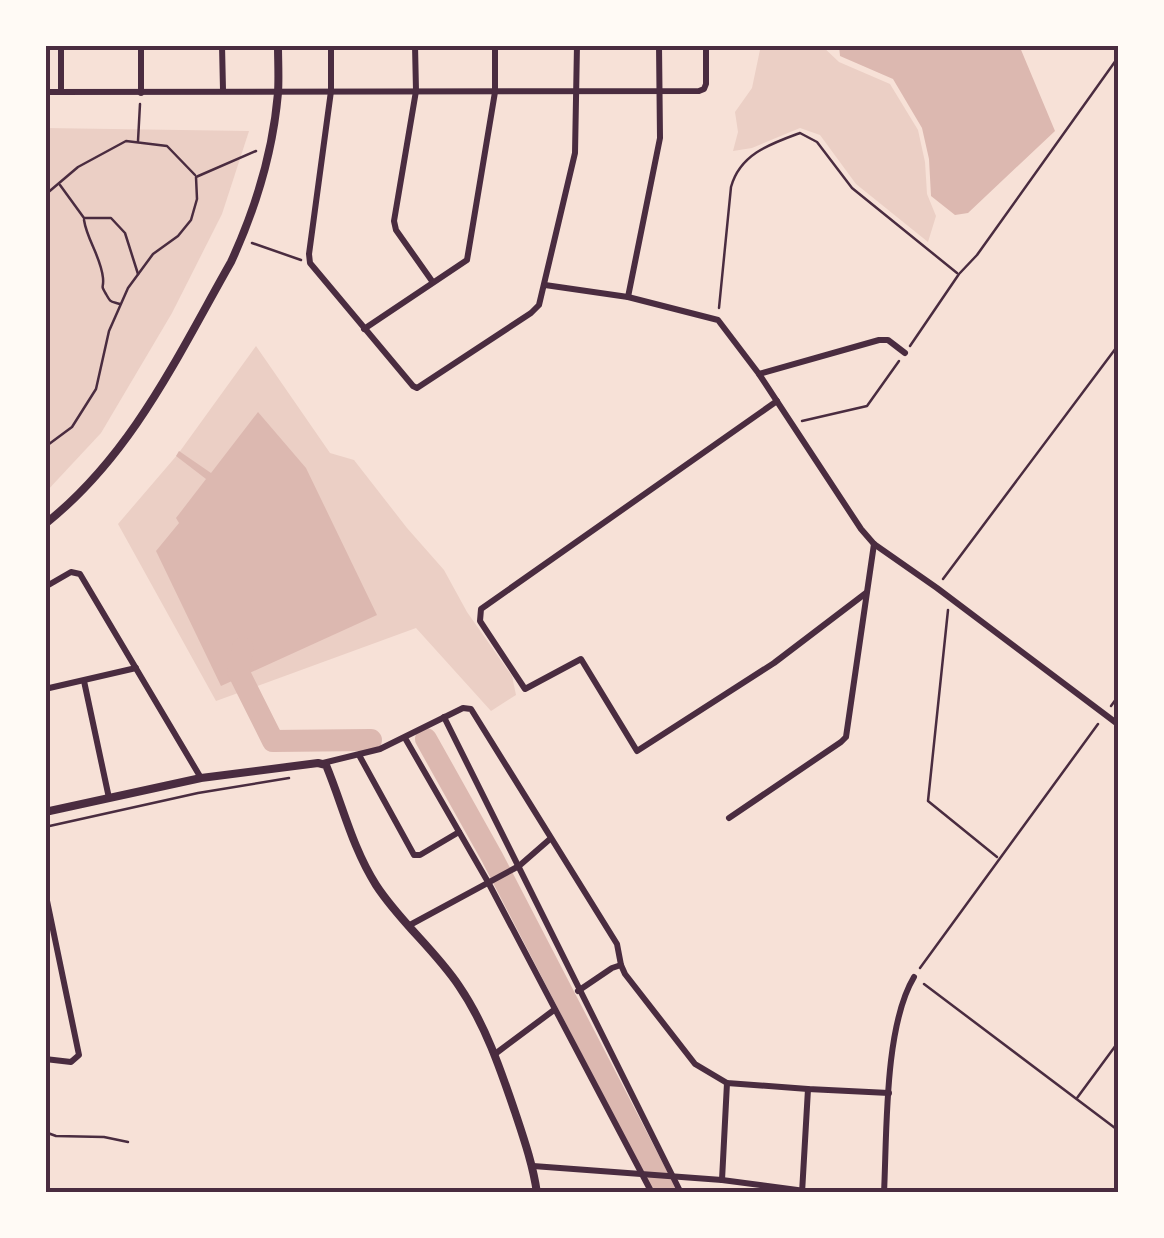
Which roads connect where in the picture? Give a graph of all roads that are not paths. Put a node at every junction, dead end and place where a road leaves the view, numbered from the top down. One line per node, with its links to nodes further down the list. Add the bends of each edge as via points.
1 (60, 45): 18 (street)
2 (141, 45): 19 (street)
3 (222, 45): 11 (street)
4 (278, 45): 13 (street)
5 (332, 45): 14 (street)
6 (415, 45): 15 (street)
7 (496, 45): 20 (street)
8 (577, 45): 16 (street)
9 (660, 45): 12 (street)
10 (706, 45): 12 (street, via 704,89)
11 (222, 90): 13 (street); 19 (street)
12 (660, 90): 16 (street); 23 (street, via 660,138)
13 (278, 91): 14 (street); 28 (street, via 270,146 231,262 140,420 105,468)
14 (331, 91): 15 (street); 24 (street, via 310,263)
15 (416, 91): 20 (street); 21 (street, via 394,221)
16 (577, 91): 20 (street); 22 (street, via 575,154)
17 (45, 92): 18 (street)
18 (61, 92): 19 (street)
19 (141, 92)
20 (496, 92): 21 (street, via 468,256)
21 (432, 282): 24 (street)
22 (545, 285): 23 (street); 24 (street, via 532,312 418,388)
23 (628, 298): 26 (street, via 718,320)
24 (364, 329)
25 (906, 353): 26 (street, via 880,340)
26 (759, 374): 27 (street)
27 (777, 401): 29 (street); 31 (street, via 481,609 480,621 525,689 580,659 637,750 774,663)
28 (45, 524)
29 (874, 544): 31 (street); 36 (street)
30 (45, 587): 32 (street, via 71,572 80,574)
31 (866, 593): 43 (street, via 846,737)
32 (136, 668): 33 (street); 40 (street)
33 (84, 681): 34 (street); 41 (street)
34 (45, 689)
35 (444, 718): 37 (street); 45 (street, via 466,707 473,711); 46 (street)
36 (1119, 725)
37 (405, 738): 38 (street); 44 (street)
38 (359, 755): 39 (street); 44 (street, via 414,855)
39 (322, 763): 40 (street); 49 (street, via 363,862)
40 (201, 778): 41 (street)
41 (109, 798): 42 (street)
42 (45, 812)
43 (729, 818)
44 (459, 832): 47 (street)
45 (550, 840): 46 (street); 50 (street, via 617,944)
46 (519, 866): 47 (street); 52 (street)
47 (488, 882): 49 (street); 53 (street)
48 (45, 891): 55 (street, via 79,1055 70,1062)
49 (408, 926): 54 (street, via 458,984)
50 (621, 965): 52 (street); 56 (street, via 695,1064)
51 (914, 977): 58 (street, via 894,1034)
52 (578, 991): 61 (street)
53 (554, 1010): 54 (street); 60 (street)
54 (495, 1054): 59 (street)
55 (45, 1059)
56 (727, 1083): 57 (street); 62 (street)
57 (808, 1090): 58 (street); 63 (street)
58 (889, 1092): 68 (street)
59 (533, 1166): 60 (street); 64 (street)
60 (642, 1174): 61 (street); 65 (street)
61 (672, 1176): 62 (street); 66 (street)
62 (722, 1180): 63 (street)
63 (802, 1191): 67 (street)
64 (538, 1193)
65 (652, 1193)
66 (681, 1193)
67 (820, 1193)
68 (884, 1193)

